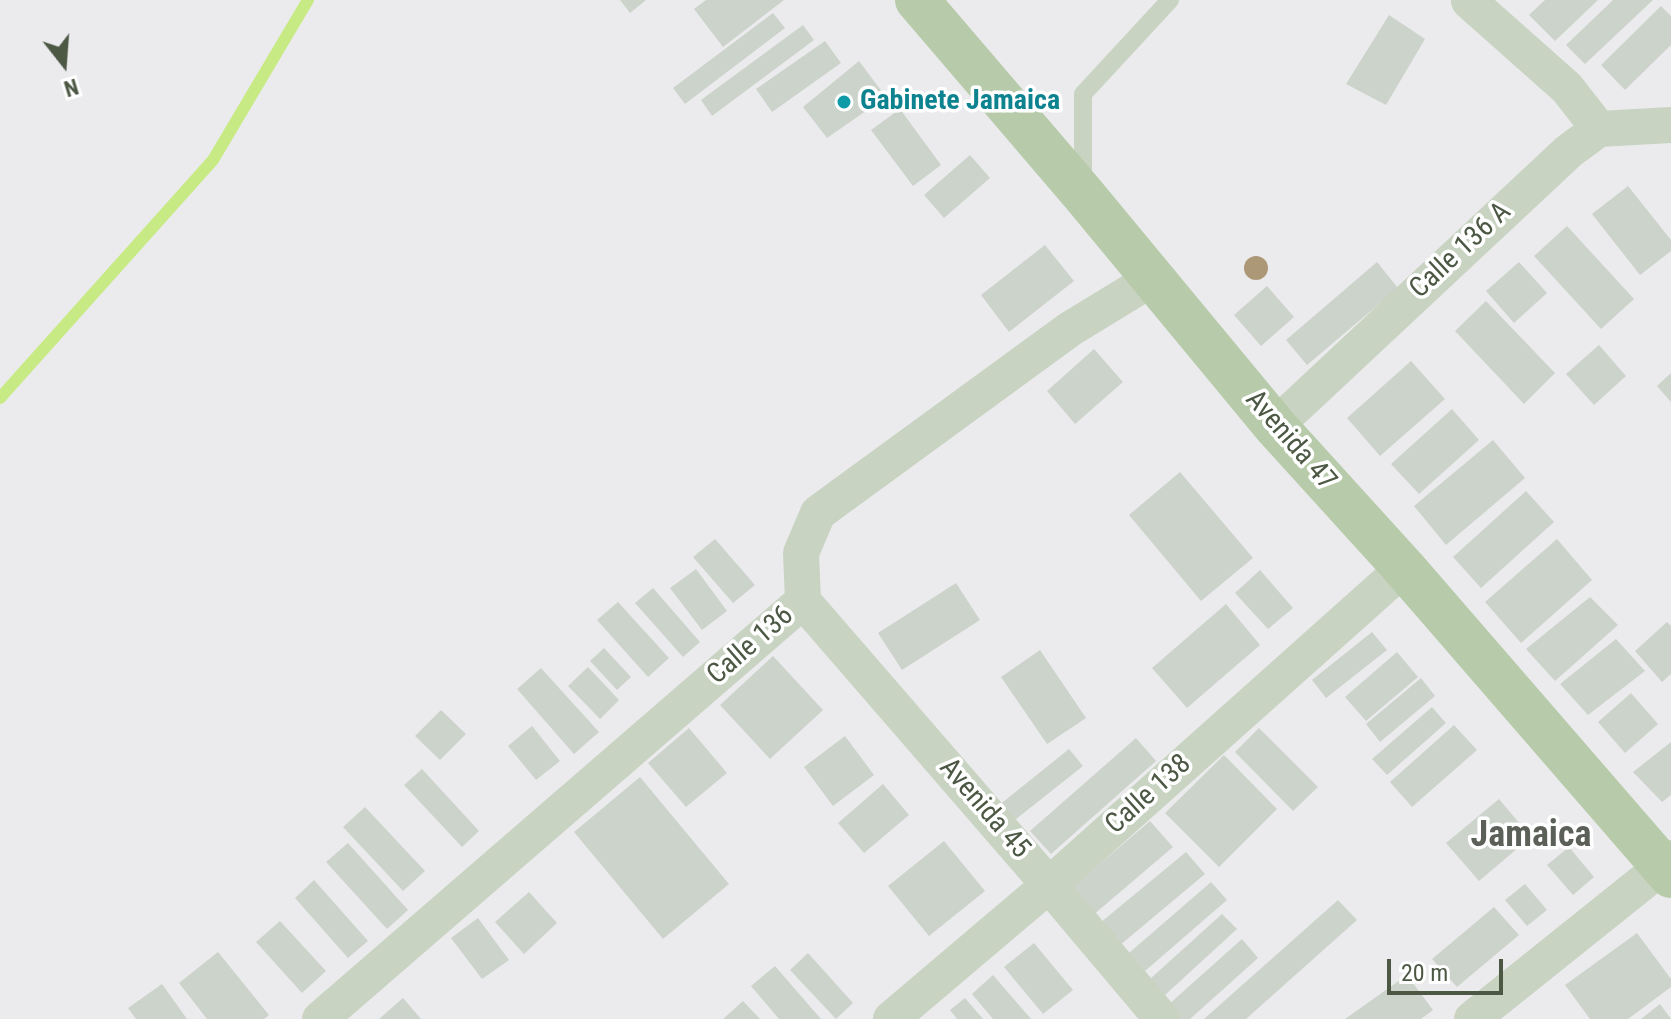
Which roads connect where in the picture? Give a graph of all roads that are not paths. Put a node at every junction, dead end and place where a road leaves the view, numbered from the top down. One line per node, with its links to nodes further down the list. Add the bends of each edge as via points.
1 (917, 0): 6 (main road, Avenida 47)
2 (1170, 0): 6 (lane, via 1083,94)
3 (1469, 1): 5 (street, via 1567,88)
4 (1671, 125): 5 (street)
5 (1599, 129): 8 (street, Calle 136 A, via 1526,190)
6 (1083, 194): 7 (main road, Avenida 47)
7 (1152, 279): 8 (main road, Avenida 47); 10 (street, Calle 136, via 1070,329 818,513 801,553)
8 (1275, 426): 9 (main road, Avenida 47)
9 (1404, 568): 11 (main road, Avenida 47); 12 (street, Calle 138)
10 (803, 601): 12 (street, Avenida 45); 13 (street, Calle 136)
11 (1668, 866): 16 (street)
12 (1049, 885): 14 (street, Calle 138); 15 (street, Avenida 45)
13 (320, 1019)
14 (891, 1019)
15 (1162, 1019)
16 (1472, 1019)

